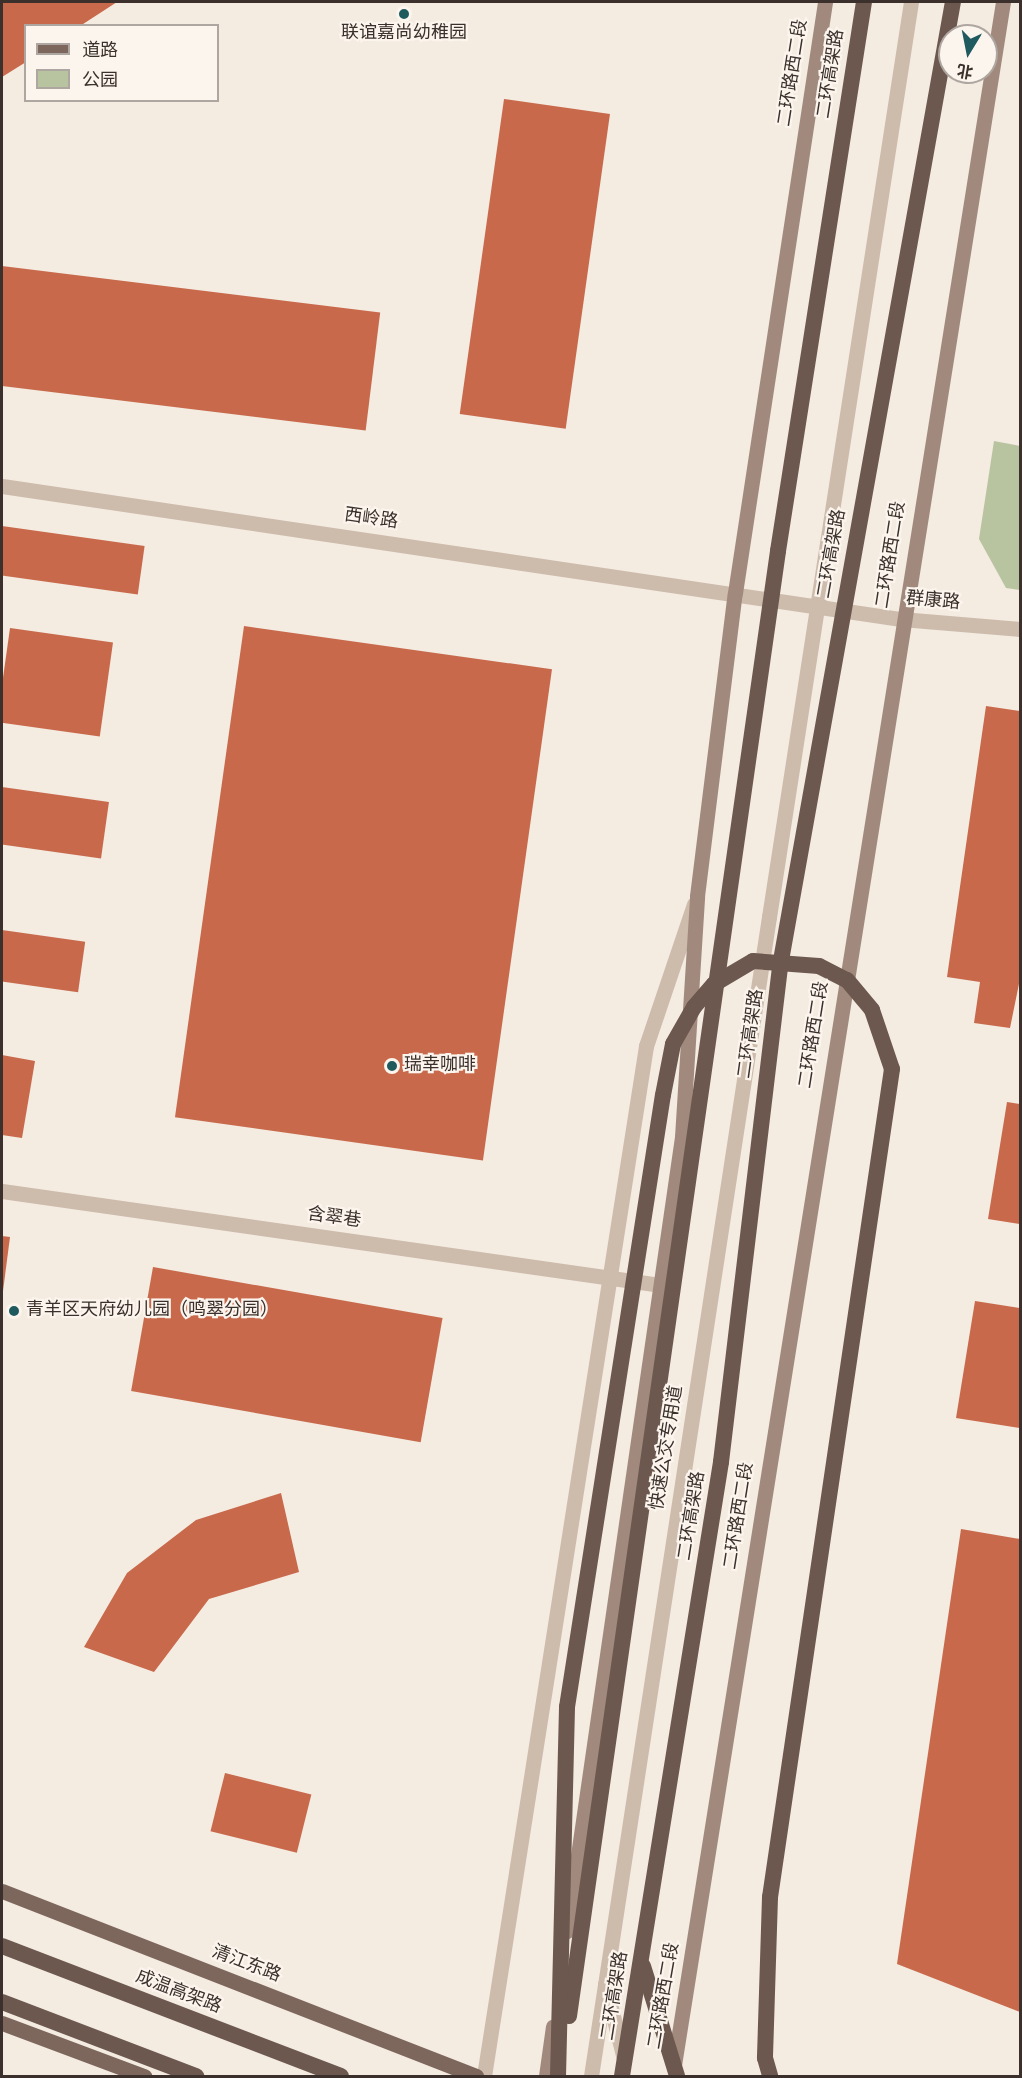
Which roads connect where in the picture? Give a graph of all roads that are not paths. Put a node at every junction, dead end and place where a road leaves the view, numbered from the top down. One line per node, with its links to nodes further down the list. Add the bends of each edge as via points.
1 (825, 2): 7 (main road, 二环路西二段)
2 (864, 2): 26 (highway, 二环高架路, bridge, via 778,551)
3 (911, 2): 17 (street, 快速公交专用道, bridge)
4 (953, 2): 16 (highway, 二环高架路, bridge, via 780,966 721,1462)
5 (1003, 2): 8 (main road, 二环路西二段)
6 (2, 486): 7 (street, 西岭路)
7 (735, 593): 8 (street, 群康路); 10 (main road, 二环路西二段)
8 (901, 619): 9 (street, 群康路); 30 (main road, 二环路西二段)
9 (1020, 629)
10 (697, 896): 12 (street, via 646,1046); 13 (main road, 二环路西二段, via 682,1137)
11 (2, 1191): 12 (street, 含翠巷)
12 (609, 1278): 13 (street, 含翠巷); 24 (street)
13 (661, 1285): 25 (main road, 二环路西二段)
14 (2, 1891): 23 (main road, 清江东路)
15 (2, 1946): 22 (highway, 成温高架路)
16 (641, 1958): 28 (highway, 二环高架路, bridge); 31 (highway, bridge)
17 (605, 1984): 27 (street, 快速公交专用道); 29 (street, 快速公交专用道, bridge)
18 (2, 2002): 21 (highway)
19 (2, 2023): 20 (main road)
20 (144, 2076)
21 (196, 2076)
22 (341, 2076)
23 (476, 2076)
24 (484, 2076)
25 (546, 2076)
26 (559, 2076): 32 (highway, bridge, via 567,1707 663,1095 673,1044 694,1007 714,984 753,961 819,966 847,980 872,1010 892,1069 770,1897 765,2058)
27 (591, 2076)
28 (622, 2076)
29 (628, 2076)
30 (672, 2076)
31 (677, 2076)
32 (770, 2076)

